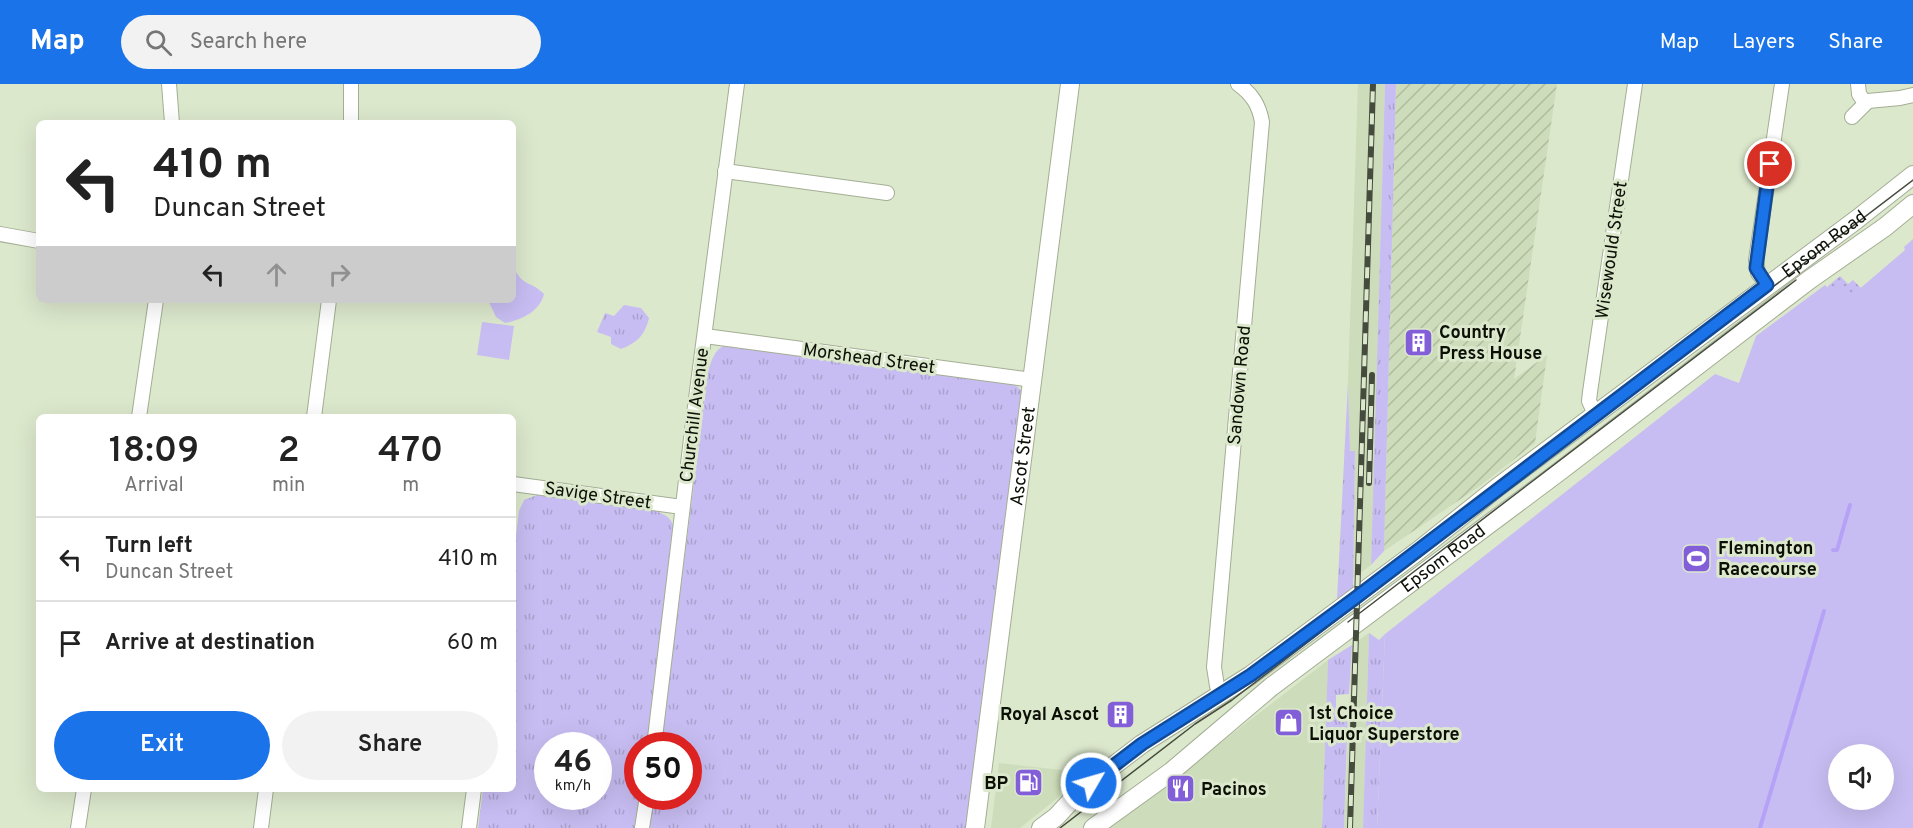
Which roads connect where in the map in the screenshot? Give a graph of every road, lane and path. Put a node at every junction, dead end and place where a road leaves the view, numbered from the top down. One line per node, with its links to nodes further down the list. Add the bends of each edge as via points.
1 (169, 84): 12 (street)
2 (351, 84): 13 (street)
3 (736, 84): 14 (street, Churchill Avenue)
4 (1070, 84): 24 (main road, Ascot Street)
5 (1238, 84): 30 (street, Sandown Road, via 1252,96 1262,122 1214,667)
6 (1635, 84): 27 (street, Wisewould Street, via 1590,392)
7 (1782, 84): 20 (street, via 1756,260 1758,273)
8 (1858, 84): 10 (street, via 1859,94)
9 (1913, 95): 10 (street)
10 (1868, 101): 11 (street)
11 (1852, 117)
12 (172, 120)
13 (351, 120)
14 (725, 171): 16 (street); 23 (street, Churchill Avenue)
15 (1913, 174): 20 (main road, Epsom Road)
16 (887, 193)
17 (1913, 204): 42 (main road, Epsom Road, via 1271,687 1172,771)
18 (0, 234): 19 (street)
19 (36, 240)
20 (1767, 285): 27 (main road, Epsom Road)
21 (156, 303): 25 (street)
22 (329, 303): 26 (street)
23 (705, 336): 24 (street, Morshead Street); 29 (street, Churchill Avenue)
24 (1033, 380): 40 (main road, Ascot Street)
25 (139, 414)
26 (314, 414)
27 (1595, 414): 30 (main road, Epsom Road, via 1418,551)
28 (516, 484): 29 (street, Savige Street)
29 (682, 507): 31 (street, Churchill Avenue)
30 (1221, 694): 41 (main road, Epsom Road, via 1142,744 1079,792)
31 (656, 732)
32 (84, 792): 36 (street)
33 (266, 792): 37 (street)
34 (474, 792): 38 (street)
35 (645, 810): 39 (street)
36 (78, 828)
37 (261, 828)
38 (469, 828)
39 (642, 828)
40 (975, 828)
41 (1041, 828)
42 (1093, 828)

